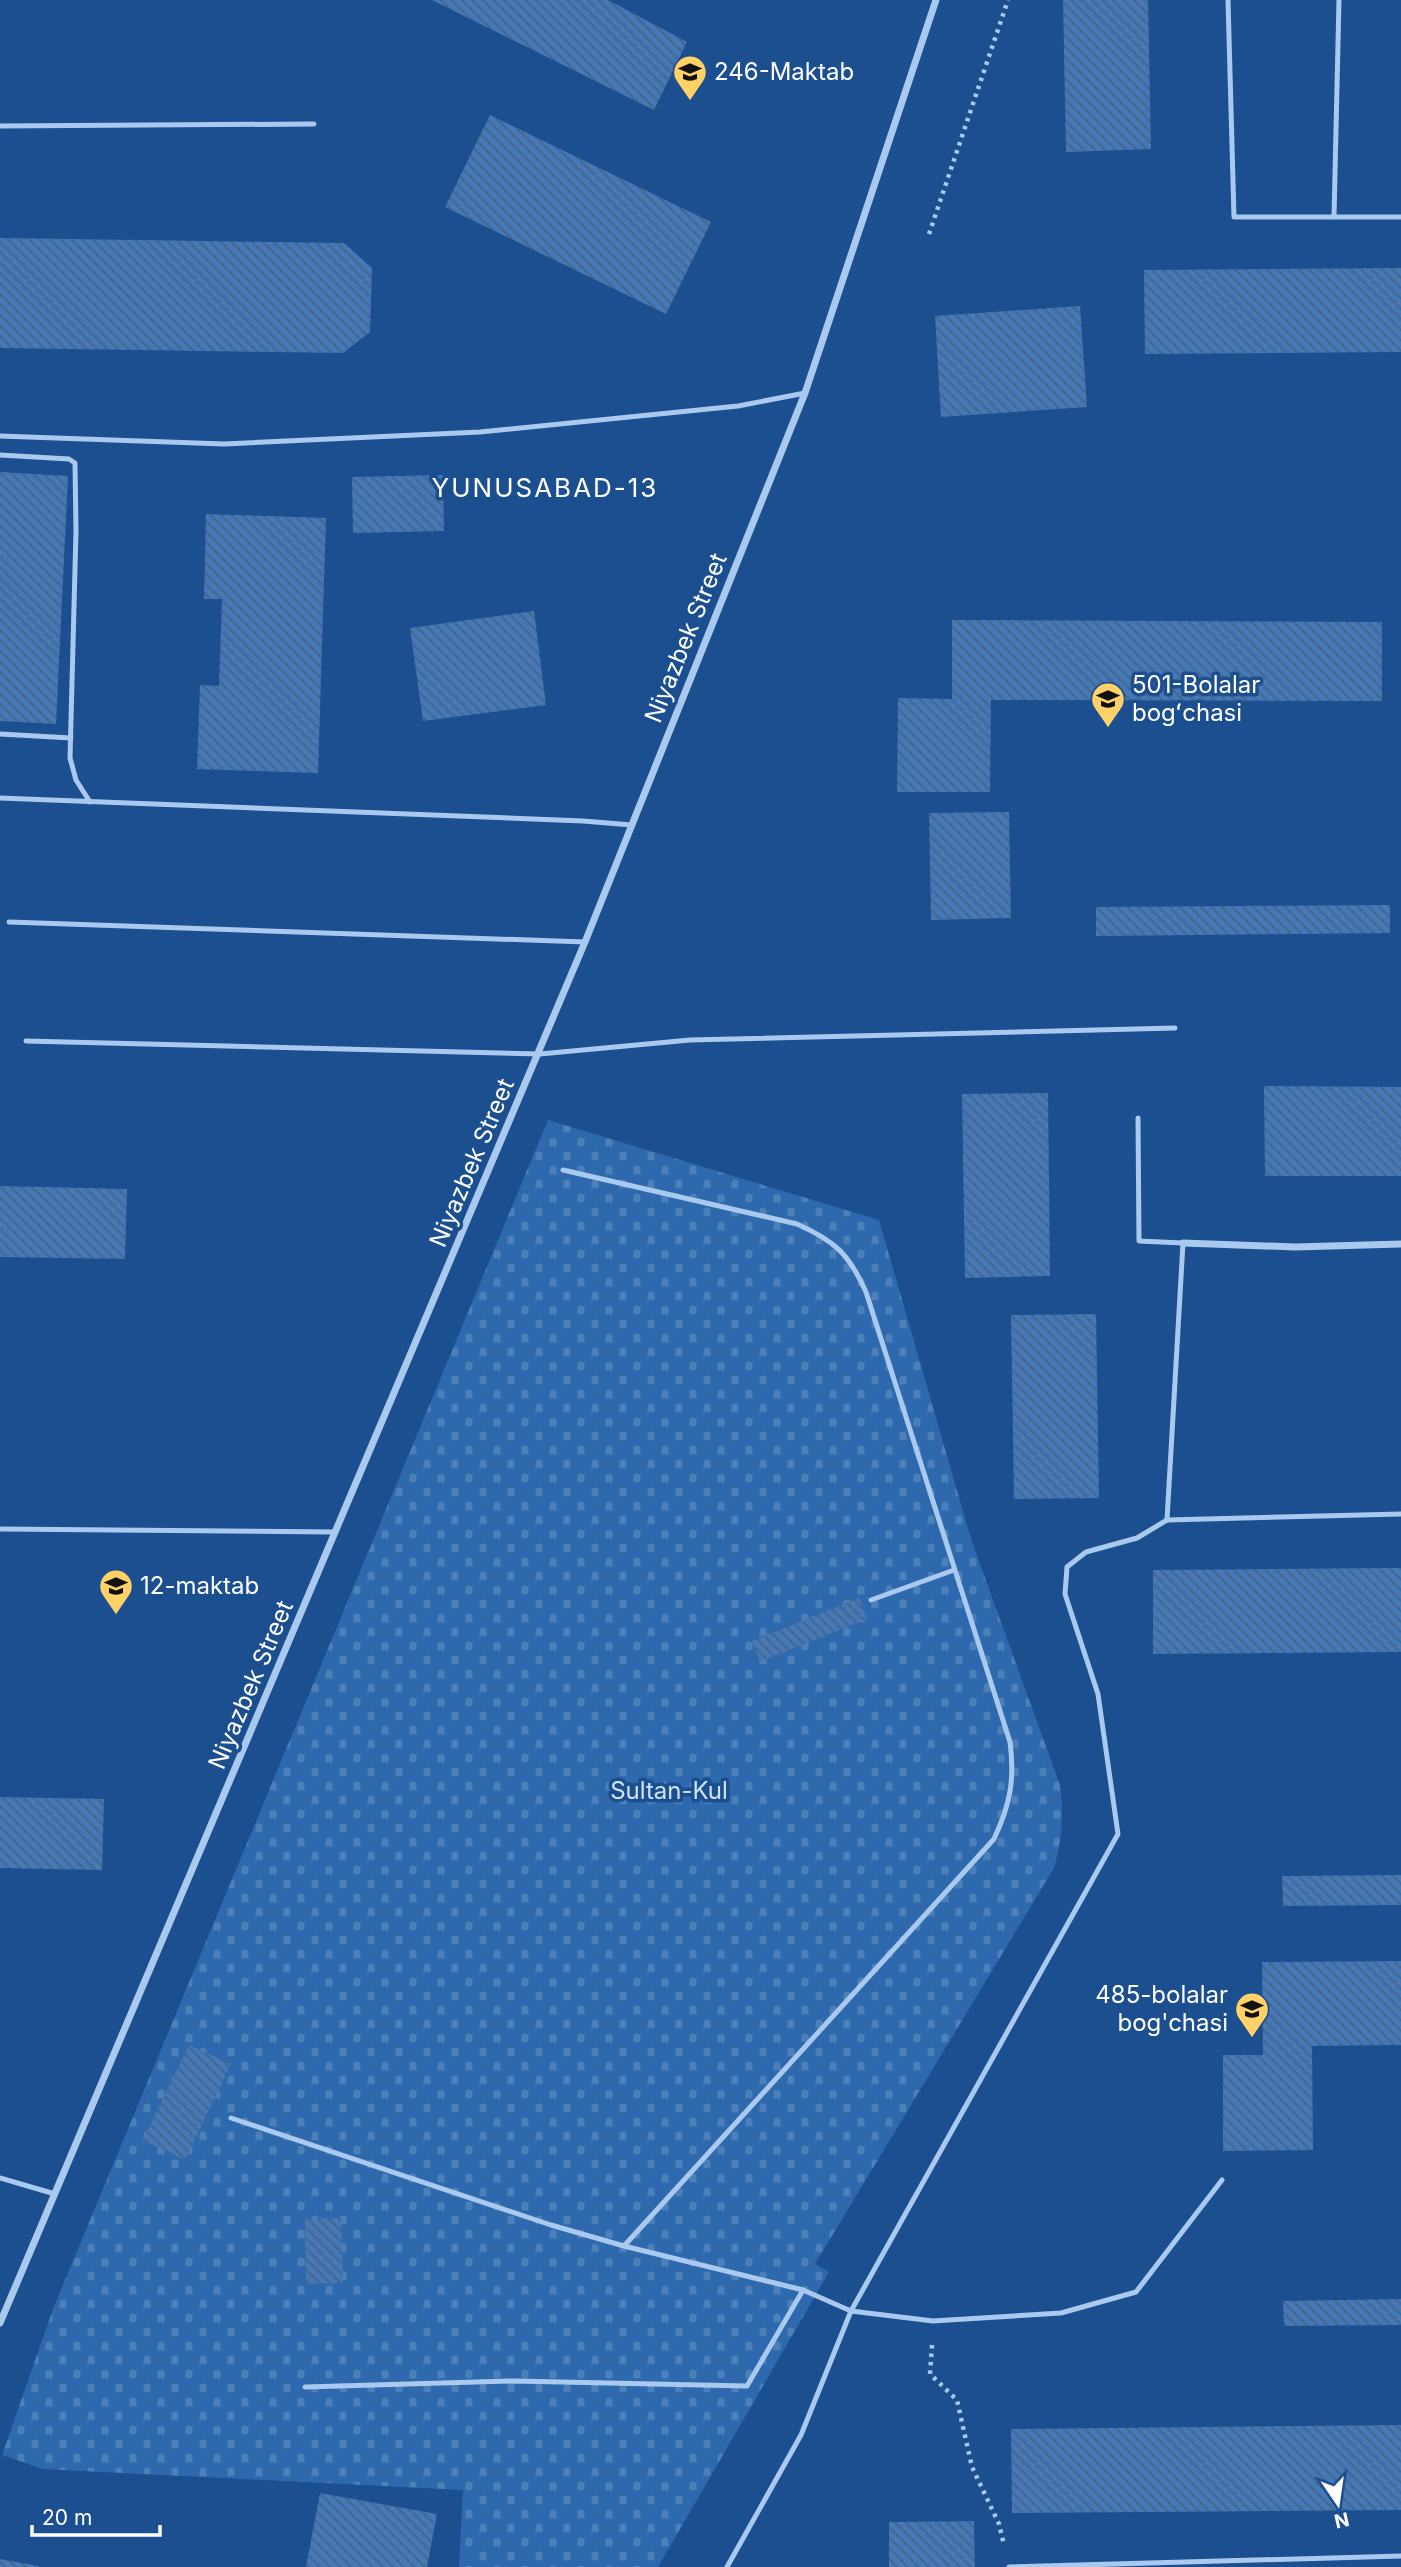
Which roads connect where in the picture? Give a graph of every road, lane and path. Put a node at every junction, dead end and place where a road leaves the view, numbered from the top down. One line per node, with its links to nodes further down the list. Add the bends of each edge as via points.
1 (936, 0): 10 (street, Niyazbek Street)
2 (1008, 0): 9 (path)
3 (1228, 0): 7 (lane, via 1234,217)
4 (1339, 0): 7 (lane)
5 (314, 124): 6 (lane)
6 (0, 127)
7 (1334, 217): 8 (lane)
8 (1401, 217)
9 (929, 234)
10 (805, 393): 11 (lane, via 738,406 480,432 224,444); 17 (street, Niyazbek Street)
11 (0, 436)
12 (0, 456): 14 (lane, via 75,463)
13 (0, 734): 14 (lane)
14 (71, 738): 16 (lane, via 76,780)
15 (0, 798): 16 (lane)
16 (90, 802): 17 (lane)
17 (632, 825): 19 (street, Niyazbek Street)
18 (9, 922): 19 (lane)
19 (585, 942): 22 (street, Niyazbek Street)
20 (1175, 1028): 22 (lane, via 690,1040)
21 (26, 1041): 22 (lane)
22 (540, 1054): 30 (street, Niyazbek Street)
23 (1138, 1118): 25 (lane, via 1139,1241)
24 (563, 1170): 31 (lane, via 797,1224 843,1251 866,1292)
25 (1183, 1243): 26 (street); 28 (lane)
26 (1401, 1244)
27 (1401, 1514): 28 (lane)
28 (1167, 1520): 39 (lane, via 1136,1538 1086,1552 1067,1567 1065,1594 1098,1694 1118,1834)
29 (0, 1529): 30 (lane)
30 (336, 1532): 36 (street, Niyazbek Street)
31 (954, 1570): 32 (lane); 37 (lane, via 1010,1742 1011,1793 994,1839)
32 (871, 1600)
33 (231, 2118): 37 (lane)
34 (0, 2178): 36 (lane)
35 (1222, 2180): 40 (lane, via 1136,2291 1061,2313)
36 (55, 2194): 41 (street, Niyazbek Street)
37 (624, 2246): 38 (lane)
38 (803, 2290): 39 (lane); 42 (lane, via 747,2386 514,2381)
39 (851, 2311): 40 (lane); 45 (lane, via 801,2435)
40 (933, 2321): 44 (path, via 930,2374 957,2400 972,2467 999,2524)
41 (0, 2323)
42 (305, 2387)
43 (1401, 2556): 44 (lane)
44 (1009, 2566)
45 (727, 2567)

